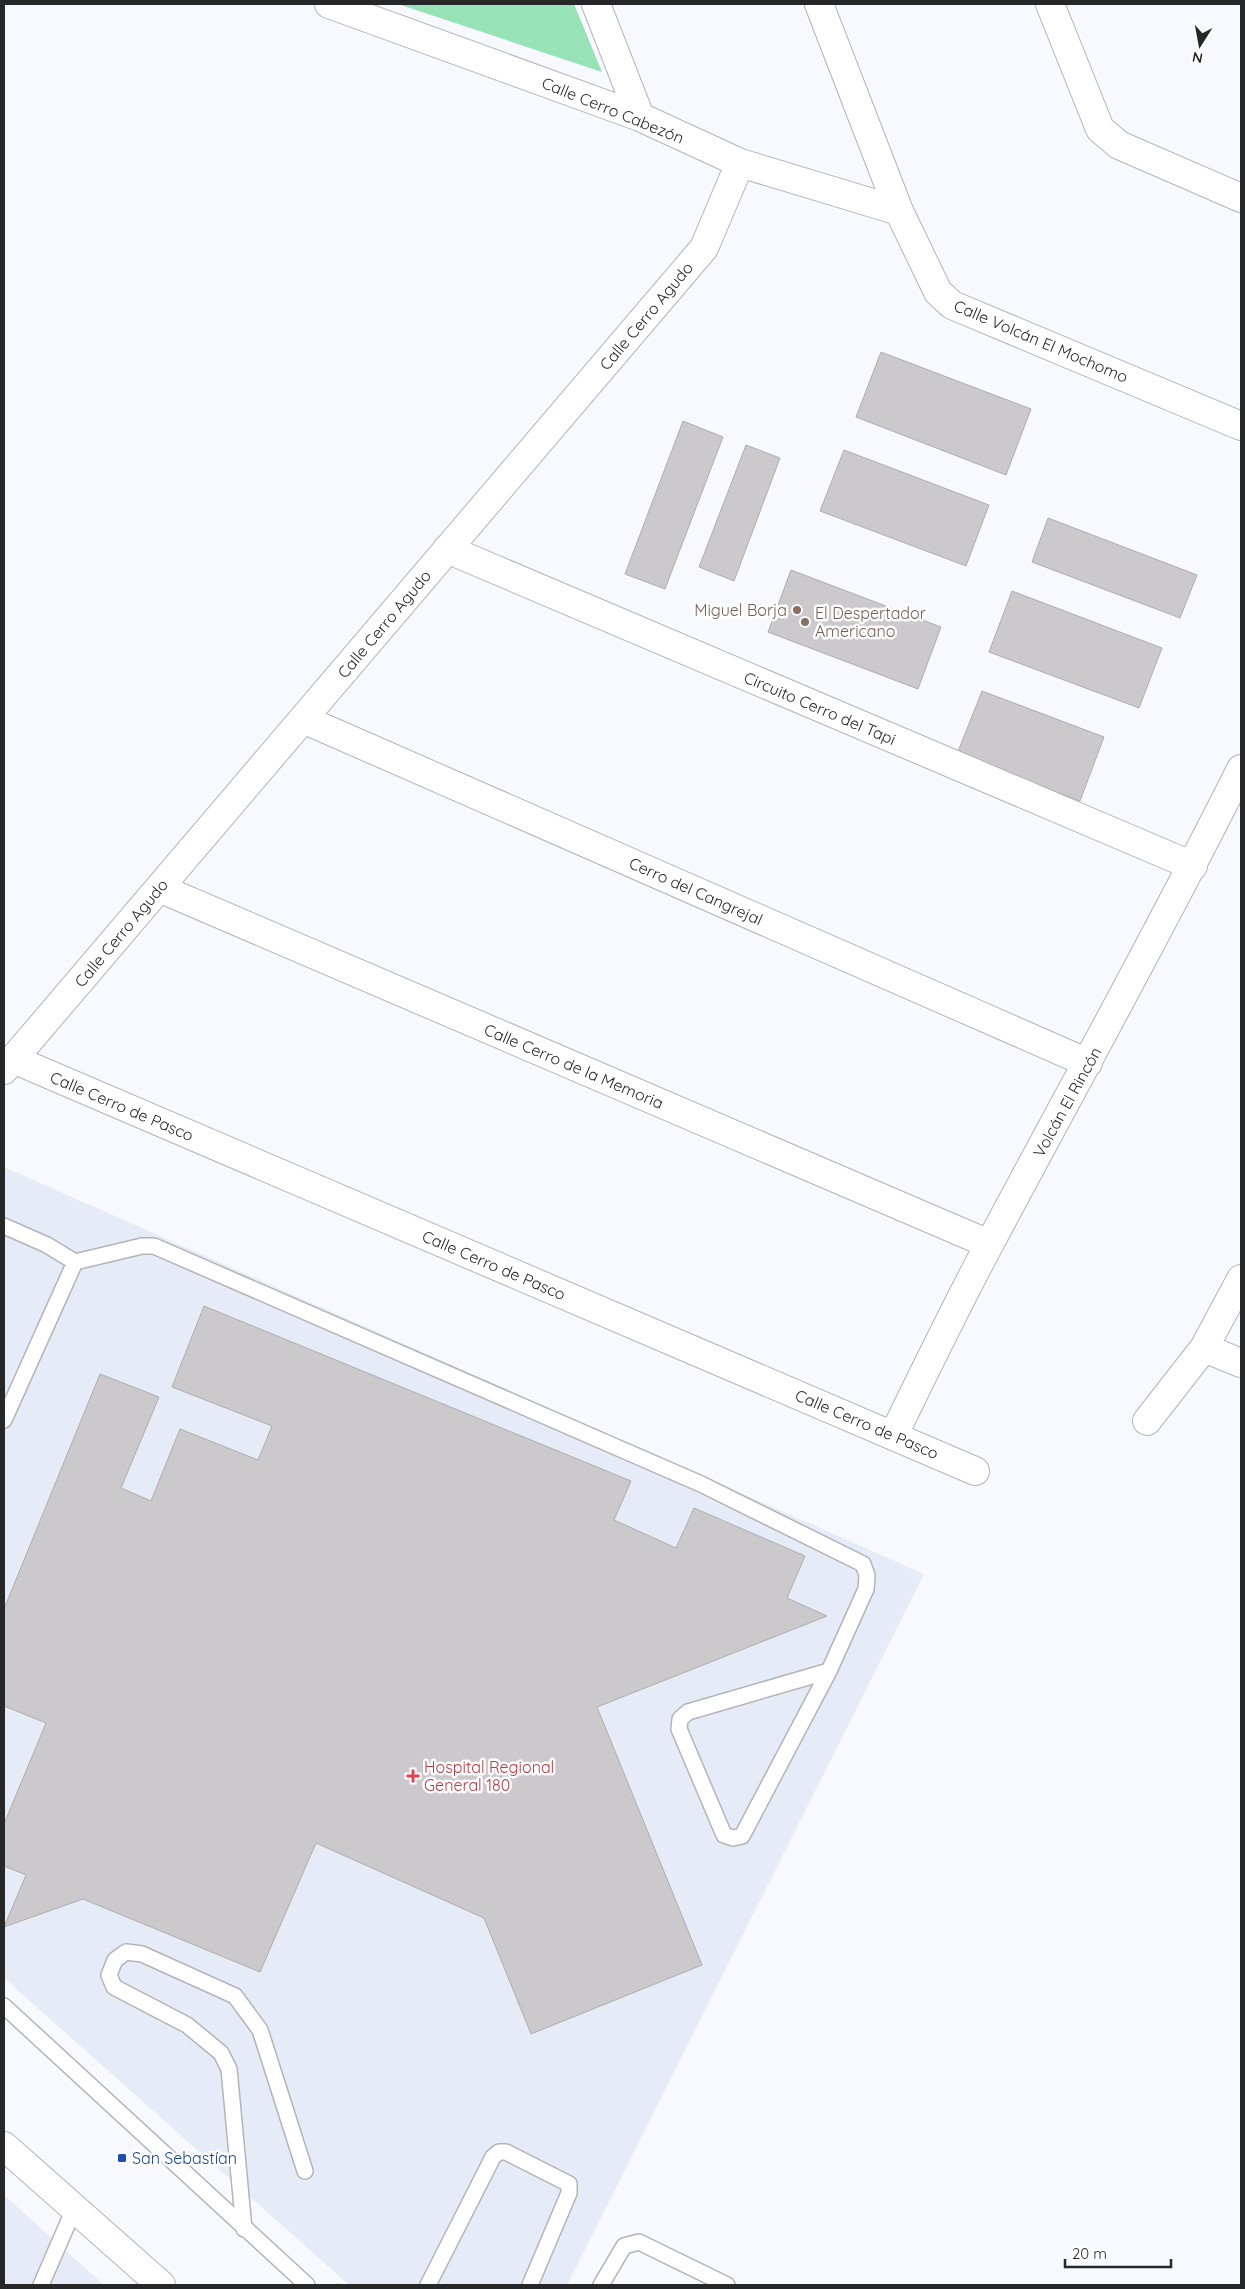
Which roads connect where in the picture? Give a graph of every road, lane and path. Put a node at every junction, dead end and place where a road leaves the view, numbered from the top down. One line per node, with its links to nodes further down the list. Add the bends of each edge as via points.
1 (328, 4): 5 (street, Calle Cerro Cabezón)
2 (596, 4): 5 (street)
3 (819, 4): 8 (street, Calle Volcán El Mochomo)
4 (1050, 4): 7 (street, via 1100,129 1119,144)
5 (640, 117): 6 (street, Calle Cerro Cabezón)
6 (740, 163): 8 (street, Calle Cerro Cabezón); 10 (street, Calle Cerro Agudo, via 704,248)
7 (1241, 198)
8 (899, 211): 9 (street, Calle Volcán El Mochomo, via 938,292 952,304)
9 (1241, 426)
10 (447, 550): 11 (street, Calle Cerro Agudo); 13 (street, Circuito Cerro del Tapi)
11 (303, 719): 14 (street, Calle Cerro Agudo); 15 (street, Cerro del Cangrejal)
12 (1241, 769): 13 (street, Volcán El Rincón)
13 (1193, 866): 15 (street, Volcán El Rincón)
14 (159, 888): 16 (street, Calle Cerro Agudo); 18 (street, Calle Cerro de la Memoria)
15 (1088, 1063): 18 (street, Volcán El Rincón)
16 (8, 1065): 25 (street, Calle Cerro de Pasco)
17 (4, 1226): 19 (lane)
18 (989, 1244): 25 (street, Volcán El Rincón)
19 (75, 1262): 23 (lane); 27 (lane, via 154,1246 701,1484 863,1564 867,1575 866,1589)
20 (1241, 1279): 21 (street)
21 (1204, 1348): 22 (street); 24 (street)
22 (1241, 1363)
23 (4, 1420)
24 (1148, 1422)
25 (893, 1436): 26 (street, Calle Cerro de Pasco)
26 (975, 1471)
27 (829, 1671): 27 (lane, via 742,1836 724,1835 679,1729 680,1718 688,1712)
28 (4, 2006): 32 (lane)
29 (4, 2146): 31 (street)
30 (305, 2171): 32 (lane, via 260,2030 235,1996 142,1954 126,1952 114,1960 109,1975 114,1987 187,2024 221,2053 229,2069)
31 (74, 2209): 33 (lane); 34 (street)
32 (244, 2229): 35 (lane)
33 (41, 2285)
34 (161, 2285)
35 (307, 2285)
36 (428, 2285): 37 (lane, via 493,2157 499,2152 506,2152 569,2184 569,2193)
37 (530, 2285)
38 (601, 2285): 39 (lane, via 624,2246 639,2242)
39 (727, 2285)

